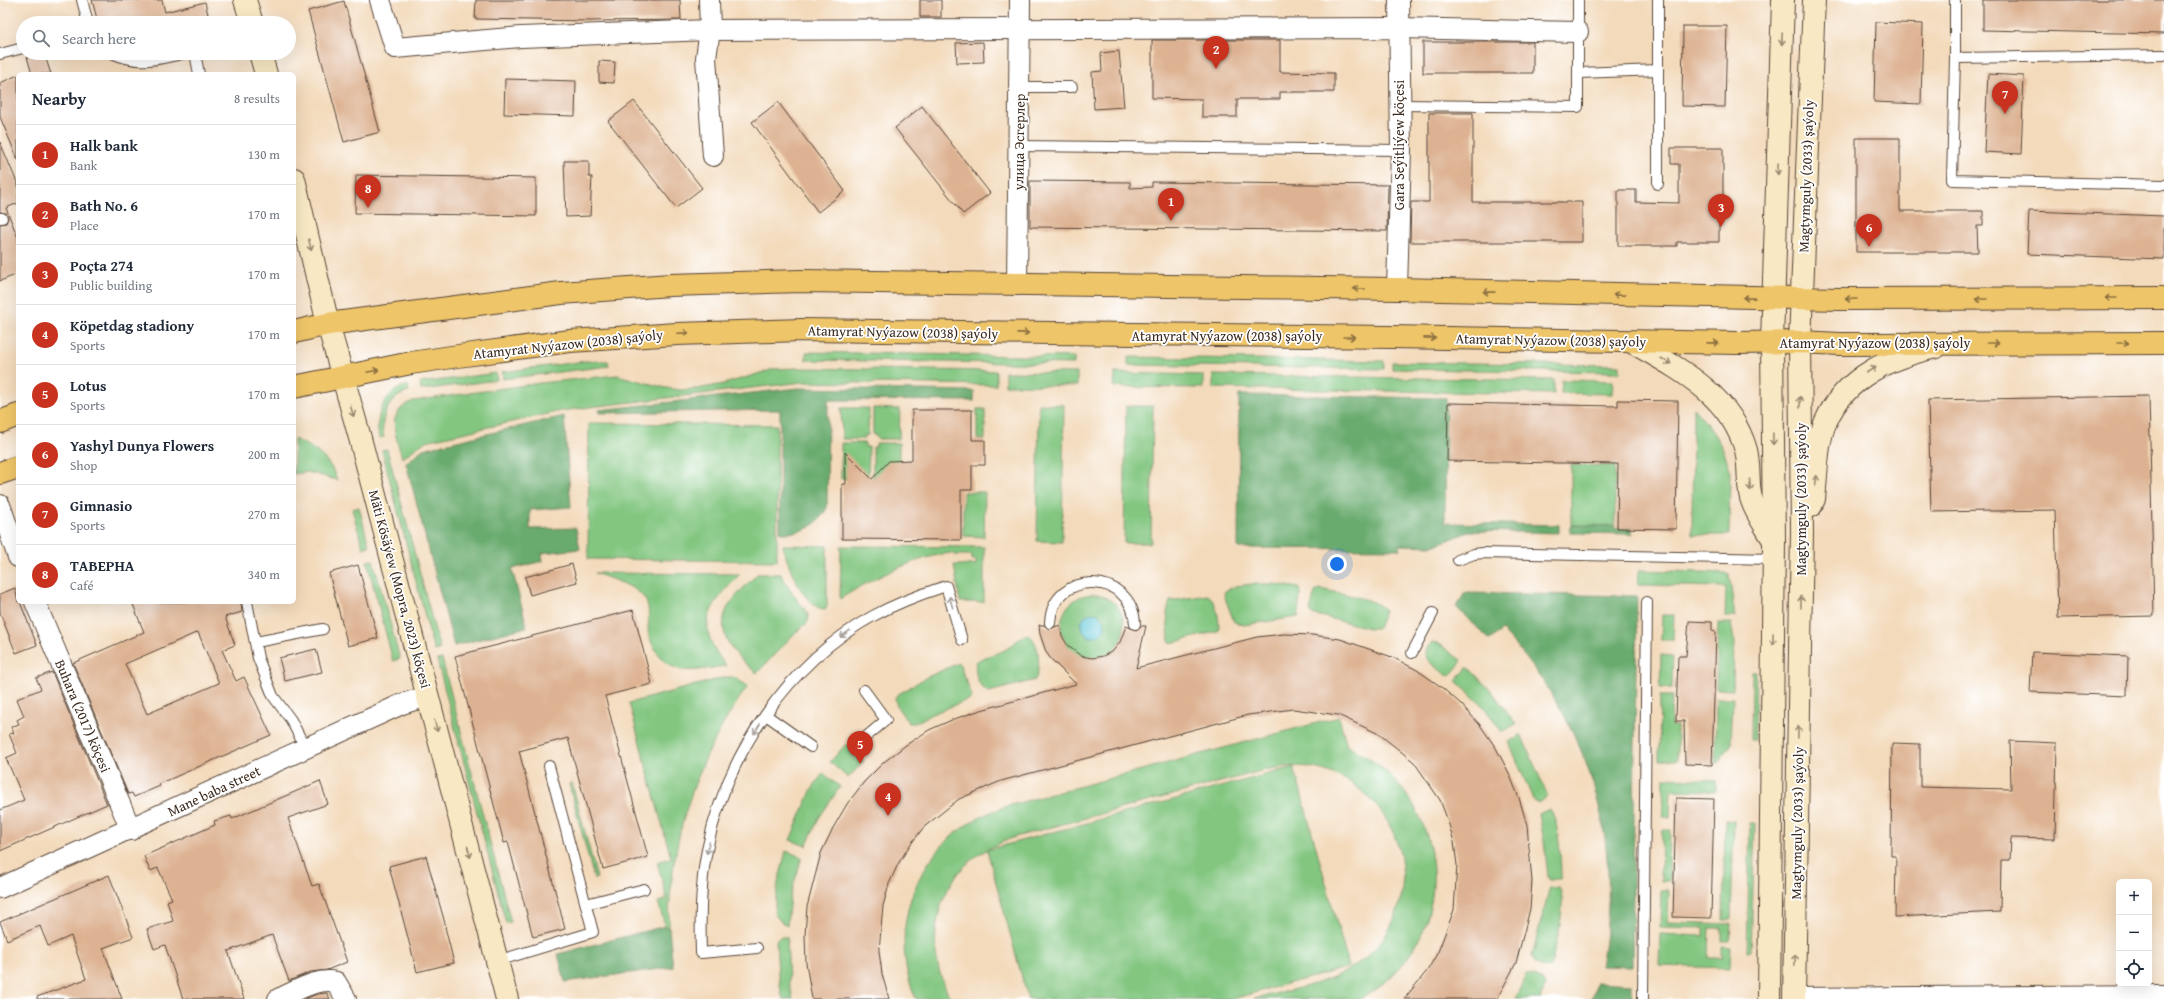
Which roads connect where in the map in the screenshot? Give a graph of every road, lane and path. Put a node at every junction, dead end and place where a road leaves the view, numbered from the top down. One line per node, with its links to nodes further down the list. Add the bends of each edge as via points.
1 (82, 0): 12 (lane)
2 (245, 0): 13 (main road)
3 (380, 0): 15 (street, via 395,48 521,37)
4 (710, 0): 15 (street)
5 (1020, 0): 16 (street, улица Эсгерлер)
6 (1400, 0): 14 (street, Gara Seýitliýew köçesi)
7 (1578, 0): 17 (lane)
8 (1658, 0): 26 (lane)
9 (1783, 0): 41 (main road, Magtymguly (2033) şaýoly, one-way to 41)
10 (1814, 0): 43 (main road, Magtymguly (2033) şaýoly)
11 (1955, 0): 21 (lane)
12 (86, 16)
13 (250, 16)
14 (1399, 28): 16 (street); 17 (street); 32 (street, Gara Seýitliýew köçesi)
15 (710, 30): 16 (street); 35 (street, via 706,58)
16 (1019, 30): 30 (street, улица Эсгерлер)
17 (1578, 32): 29 (lane)
18 (16, 50): 19 (lane)
19 (0, 54)
20 (2164, 55): 21 (lane)
21 (1955, 58): 37 (lane, via 1952,180)
22 (134, 60): 23 (lane)
23 (154, 60)
24 (196, 60): 27 (lane)
25 (262, 60): 28 (main road)
26 (1658, 70): 29 (lane); 36 (lane)
27 (199, 72)
28 (265, 72)
29 (1579, 73): 32 (lane, via 1578,108)
30 (1019, 87): 31 (lane); 33 (street, улица Эсгерлер)
31 (1072, 87)
32 (1400, 105): 34 (street, Gara Seýitliýew köçesi)
33 (1018, 146): 34 (lane); 39 (street, улица Эсгерлер)
34 (1401, 150): 40 (street, Gara Seýitliýew köçesi)
35 (713, 156)
36 (1658, 184)
37 (2164, 186)
38 (296, 188): 44 (main road, Mäti Kösäýew (Mopra, 2023) köçesi, one-way to 44)
39 (1018, 285): 40 (main road, one-way to 39); 44 (main road, via 801,281 670,285 561,293)
40 (1397, 290): 41 (main road, one-way to 40)
41 (1775, 298): 43 (main road); 47 (main road, Magtymguly (2033) şaýoly)
42 (2164, 298): 43 (main road, one-way to 43)
43 (1802, 299): 48 (main road, Magtymguly (2033) şaýoly)
44 (328, 324): 45 (main road); 51 (main road, Mäti Kösäýew (Mopra, 2023) köçesi)
45 (296, 332)
46 (1632, 342): 47 (main road, Atamyrat Nyýazow (2038) şaýoly, one-way to 47); 51 (main road, Atamyrat Nyýazow (2038) şaýoly, one-way to 46, via 411,363 570,341 801,330); 59 (main road, one-way to 59, via 1694,378 1713,394 1732,418 1746,452 1751,499)
47 (1772, 342): 48 (main road, Atamyrat Nyýazow (2038) şaýoly); 59 (main road, Magtymguly (2033) şaýoly, one-way to 59)
48 (1800, 342): 49 (main road, Atamyrat Nyýazow (2038) şaýoly); 58 (main road, Magtymguly (2033) şaýoly, one-way to 48)
49 (1956, 343): 50 (main road, Atamyrat Nyýazow (2038) şaýoly, one-way to 50); 58 (main road, one-way to 49, via 1814,499 1820,446 1826,421 1835,404 1862,375 1877,367 1914,352)
50 (2164, 344)
51 (342, 378): 52 (main road, Atamyrat Nyýazow (2038) şaýoly); 73 (main road, Mäti Kösäýew (Mopra, 2023) köçesi, one-way to 73)
52 (296, 387)
53 (16, 416): 54 (main road)
54 (0, 422)
55 (16, 468): 56 (main road)
56 (0, 473)
57 (0, 505): 60 (street)
58 (1802, 532): 86 (main road, Magtymguly (2033) şaýoly, one-way to 58)
59 (1774, 550): 61 (lane, via 1483,553); 91 (main road, Magtymguly (2033) şaýoly, one-way to 91)
60 (16, 551)
61 (1458, 560)
62 (1647, 602): 90 (lane)
63 (36, 604): 79 (street, Buhara (2017) köçesi)
64 (247, 604): 70 (lane)
65 (1433, 613): 71 (lane)
66 (1050, 623): 67 (lane, via 1052,610 1060,597 1071,588 1092,582 1108,585 1120,593 1130,604)
67 (1135, 624)
68 (323, 629): 70 (lane)
69 (962, 640): 74 (lane, one-way to 74, via 946,586 919,594 873,616 835,642 805,668)
70 (256, 642): 77 (lane, via 258,658 273,696 291,720)
71 (1412, 653)
72 (864, 690): 75 (lane, via 886,720)
73 (428, 696): 77 (street, Mane baba street, via 402,704); 84 (main road, Mäti Kösäýew (Mopra, 2023) köçesi, one-way to 84)
74 (766, 715): 76 (lane); 83 (lane, one-way to 83, via 738,761 722,797 707,850 701,906 701,953)
75 (867, 736)
76 (812, 747)
77 (306, 749): 79 (street, Mane baba street)
78 (549, 766): 82 (lane)
79 (131, 830): 80 (street, Mane baba street)
80 (0, 888)
81 (644, 889): 82 (lane)
82 (586, 904): 84 (lane, via 593,932)
83 (757, 948)
84 (497, 961): 89 (main road, Mäti Kösäýew (Mopra, 2023) köçesi)
85 (2164, 995): 86 (street)
86 (1794, 998)
87 (278, 999): 88 (street, via 320,981 329,980 336,982)
88 (346, 999)
89 (507, 999)
90 (1643, 999)
91 (1769, 999)

